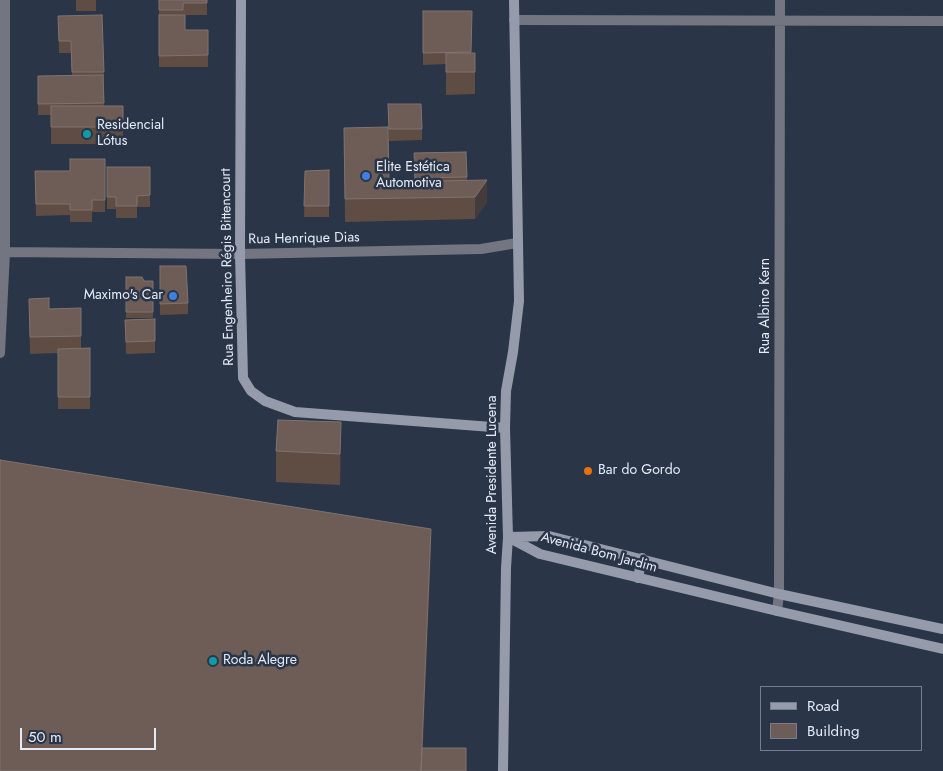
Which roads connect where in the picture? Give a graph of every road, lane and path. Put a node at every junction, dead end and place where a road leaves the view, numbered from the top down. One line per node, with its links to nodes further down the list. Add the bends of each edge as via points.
1 (5, 0): 8 (street)
2 (241, 0): 11 (main road, Rua Engenheiro Régis Bittencourt)
3 (514, 0): 5 (main road, Avenida Presidente Lucena)
4 (780, 0): 6 (street, Rua Albino Kern)
5 (514, 20): 6 (street); 9 (main road, Avenida Presidente Lucena)
6 (780, 21): 7 (street); 17 (street, Rua Albino Kern)
7 (943, 22)
8 (2, 33): 10 (street)
9 (517, 243): 11 (street, Rua Henrique Dias, via 481,249); 13 (main road, Avenida Presidente Lucena, via 519,301)
10 (3, 252): 11 (street, Rua Henrique Dias); 12 (street)
11 (240, 254): 13 (main road, Rua Engenheiro Régis Bittencourt, via 243,378 251,391 265,401 295,412)
12 (0, 353)
13 (504, 428): 14 (main road, Avenida Presidente Lucena)
14 (508, 537): 15 (main road, Avenida Bom Jardim, via 550,536); 16 (main road, Avenida Bom Jardim, via 540,554); 21 (main road, Avenida Presidente Lucena)
15 (642, 558): 16 (main road); 17 (main road, Avenida Bom Jardim)
16 (638, 578): 18 (main road, Avenida Bom Jardim)
17 (779, 594): 18 (street, Rua Albino Kern); 19 (main road, Avenida Bom Jardim)
18 (777, 611): 20 (main road, Avenida Bom Jardim)
19 (943, 629)
20 (943, 649)
21 (503, 771)

